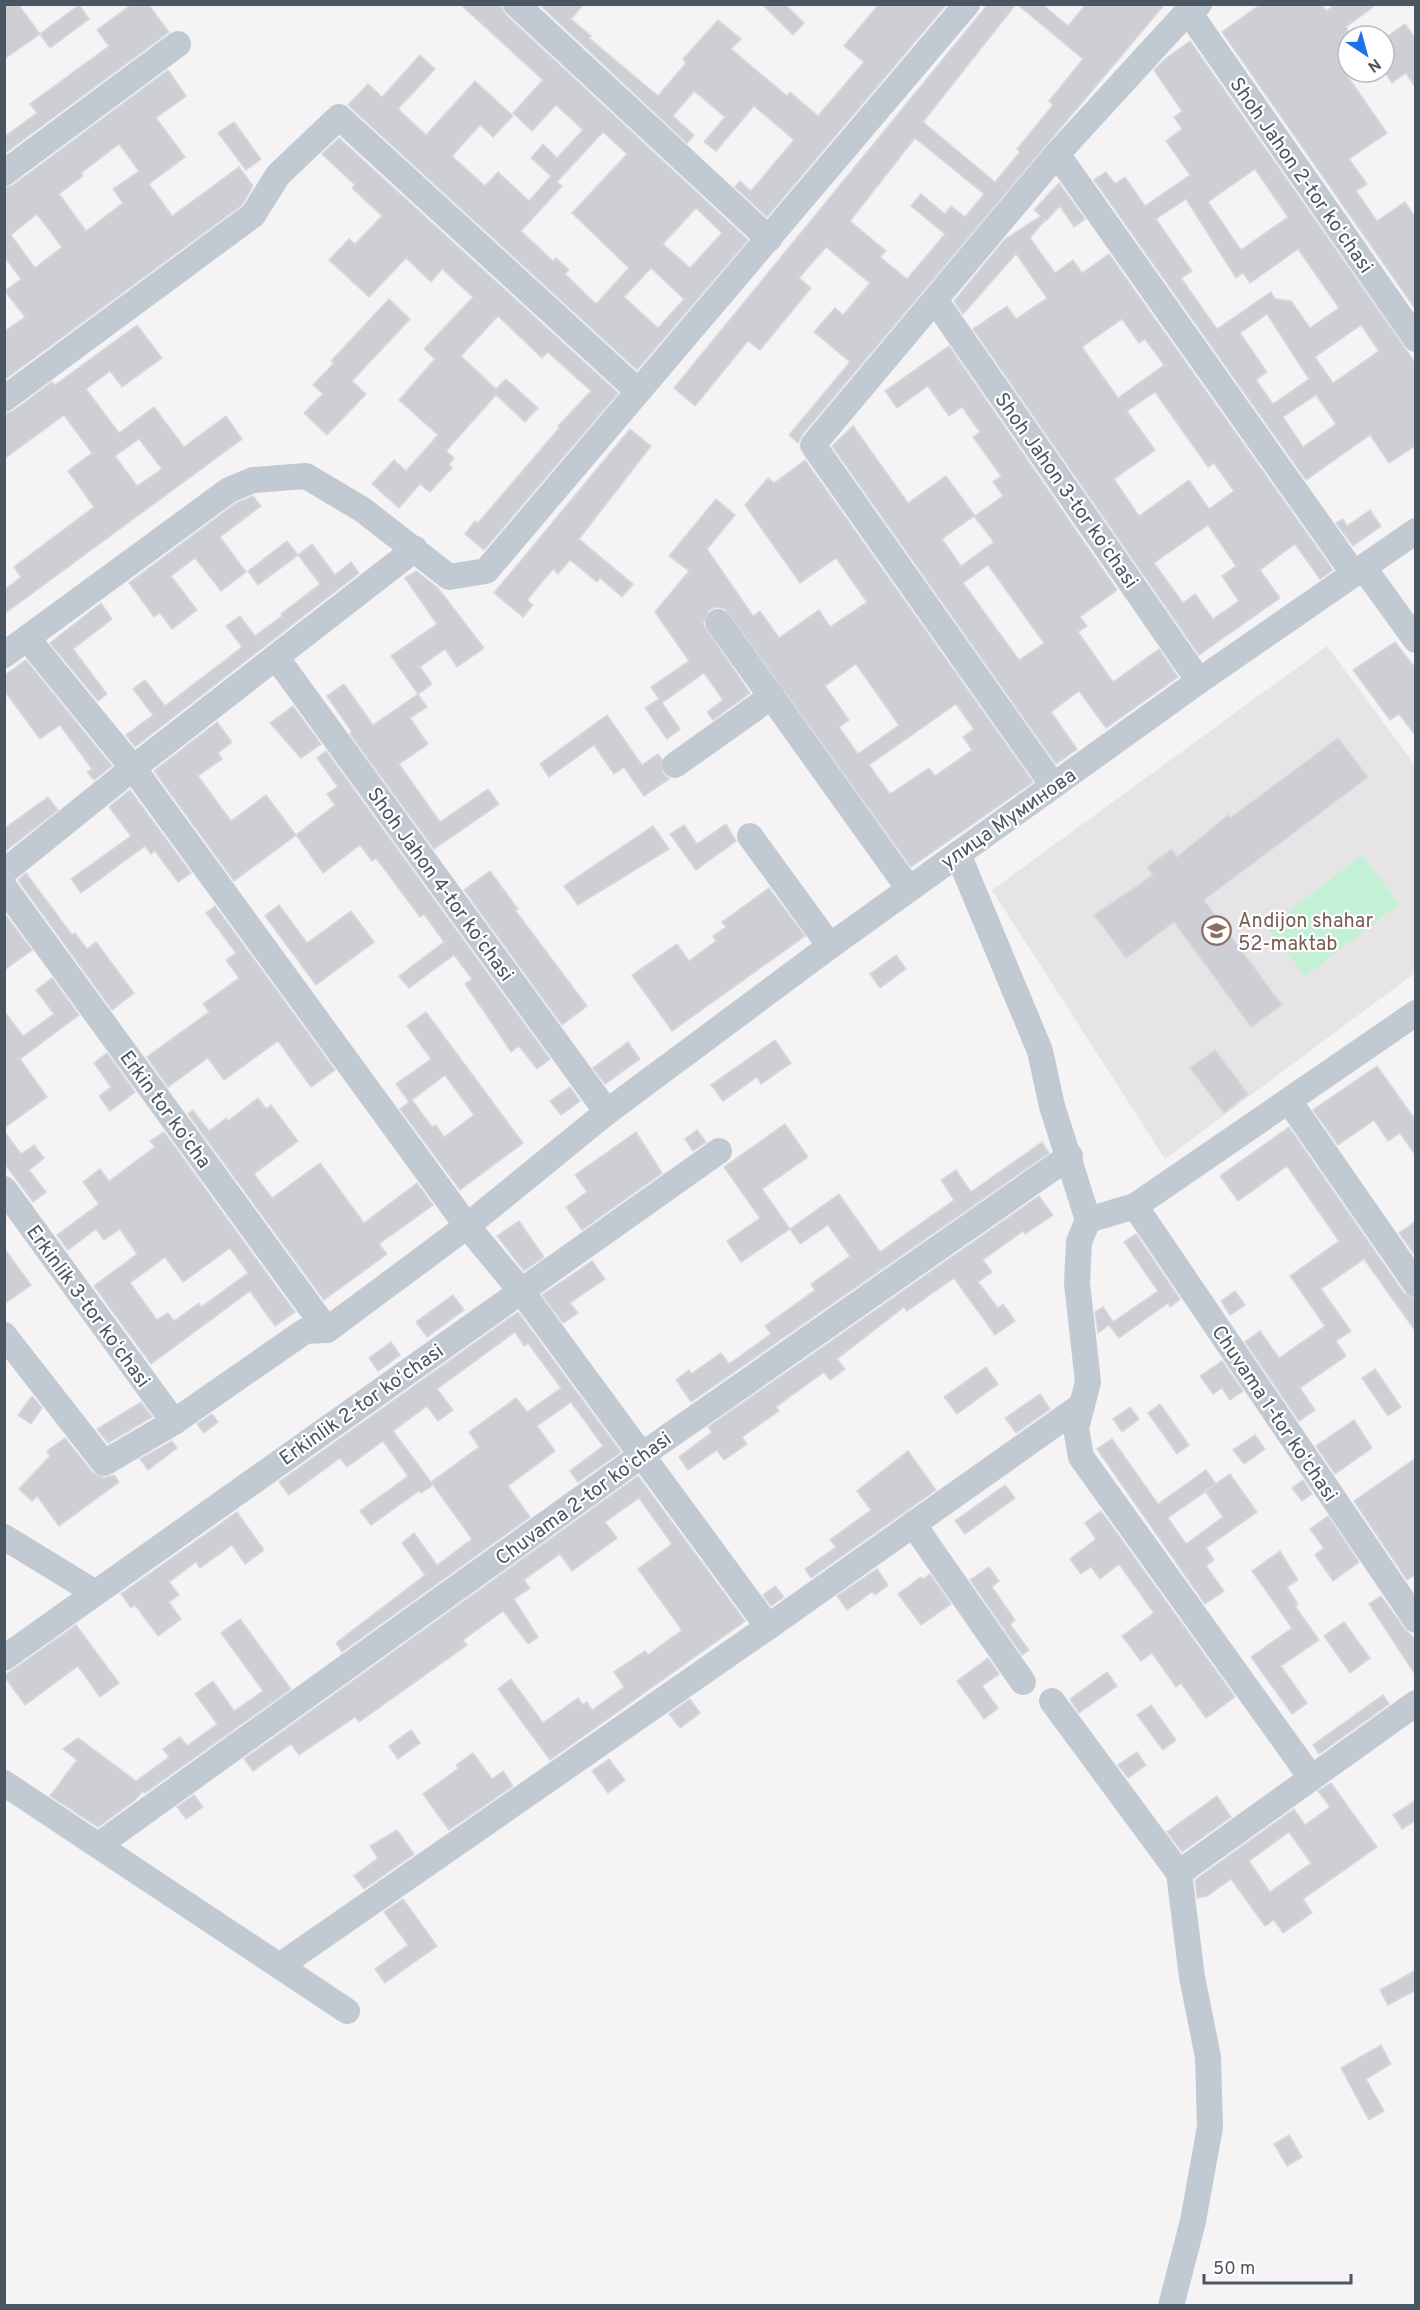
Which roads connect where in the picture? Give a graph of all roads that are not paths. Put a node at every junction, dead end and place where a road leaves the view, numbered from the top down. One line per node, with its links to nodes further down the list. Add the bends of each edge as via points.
1 (516, 4): 7 (street)
2 (967, 4): 7 (street)
3 (1194, 8): 5 (street); 9 (street, Shoh Jahon 2-tor koʻchasi)
4 (178, 45): 6 (street)
5 (1057, 154): 8 (street); 14 (street)
6 (4, 172)
7 (769, 239): 10 (street)
8 (935, 300): 20 (street, Shoh Jahon 3-tor koʻchasi); 24 (street, via 813,445)
9 (1416, 339)
10 (638, 391): 11 (street, via 339,117 278,175 253,215); 13 (street, via 486,571 449,577)
11 (4, 399)
12 (1416, 531): 14 (street, улица Муминова)
13 (415, 549): 16 (street, via 363,510 306,476 253,480 229,490); 19 (street)
14 (1358, 570): 17 (street); 20 (street, улица Муминова)
15 (718, 622): 21 (street)
16 (27, 638): 18 (street); 23 (street)
17 (1416, 640)
18 (4, 655)
19 (276, 657): 23 (street); 33 (street, Shoh Jahon 4-tor koʻchasi)
20 (1199, 681): 24 (street, улица Муминова)
21 (772, 696): 22 (street); 29 (street)
22 (675, 765)
23 (133, 768): 27 (street); 39 (street)
24 (1053, 785): 26 (street, улица Муминова)
25 (750, 836): 30 (street)
26 (958, 854): 29 (street, улица Муминова); 35 (street, via 1040,1051 1052,1106)
27 (4, 872)
28 (4, 888): 42 (street, Erkin tor koʻcha)
29 (909, 889): 30 (street, улица Муминова)
30 (830, 946): 33 (street, улица Муминова)
31 (1416, 1013): 32 (street)
32 (1289, 1101): 37 (street); 40 (street)
33 (607, 1112): 39 (street, улица Муминова)
34 (719, 1151): 41 (street, Erkinlik 2-tor koʻchasi)
35 (1070, 1156): 38 (street); 46 (street, Chuvama 2-tor koʻchasi)
36 (4, 1189): 45 (street, Erkinlik 3-tor koʻchasi)
37 (1135, 1206): 38 (street); 50 (street, Chuvama 1-tor koʻchasi)
38 (1088, 1220): 44 (street, via 1079,1242 1077,1283 1088,1382)
39 (467, 1226): 41 (street); 42 (street, улица Муминова)
40 (1416, 1284)
41 (522, 1292): 46 (street); 49 (street, Erkinlik 2-tor koʻchasi)
42 (327, 1330): 45 (street, via 305,1331)
43 (4, 1335): 45 (street, via 104,1463)
44 (1082, 1405): 47 (street); 56 (street, via 1076,1428 1081,1457)
45 (174, 1422)
46 (642, 1455): 51 (street); 58 (street, Chuvama 2-tor koʻchasi)
47 (913, 1524): 51 (street); 53 (street)
48 (4, 1537): 49 (street)
49 (94, 1592): 52 (street, Erkinlik 2-tor koʻchasi)
50 (1416, 1620)
51 (768, 1628): 60 (street)
52 (4, 1658)
53 (1023, 1682)
54 (1052, 1701): 59 (street)
55 (1416, 1703): 56 (street)
56 (1310, 1776): 59 (street)
57 (4, 1783): 58 (street)
58 (100, 1844): 60 (street)
59 (1179, 1873): 62 (street, via 1192,1977 1208,2057 1210,2127 1193,2221)
60 (281, 1965): 61 (street)
61 (347, 2011)
62 (1171, 2306)

